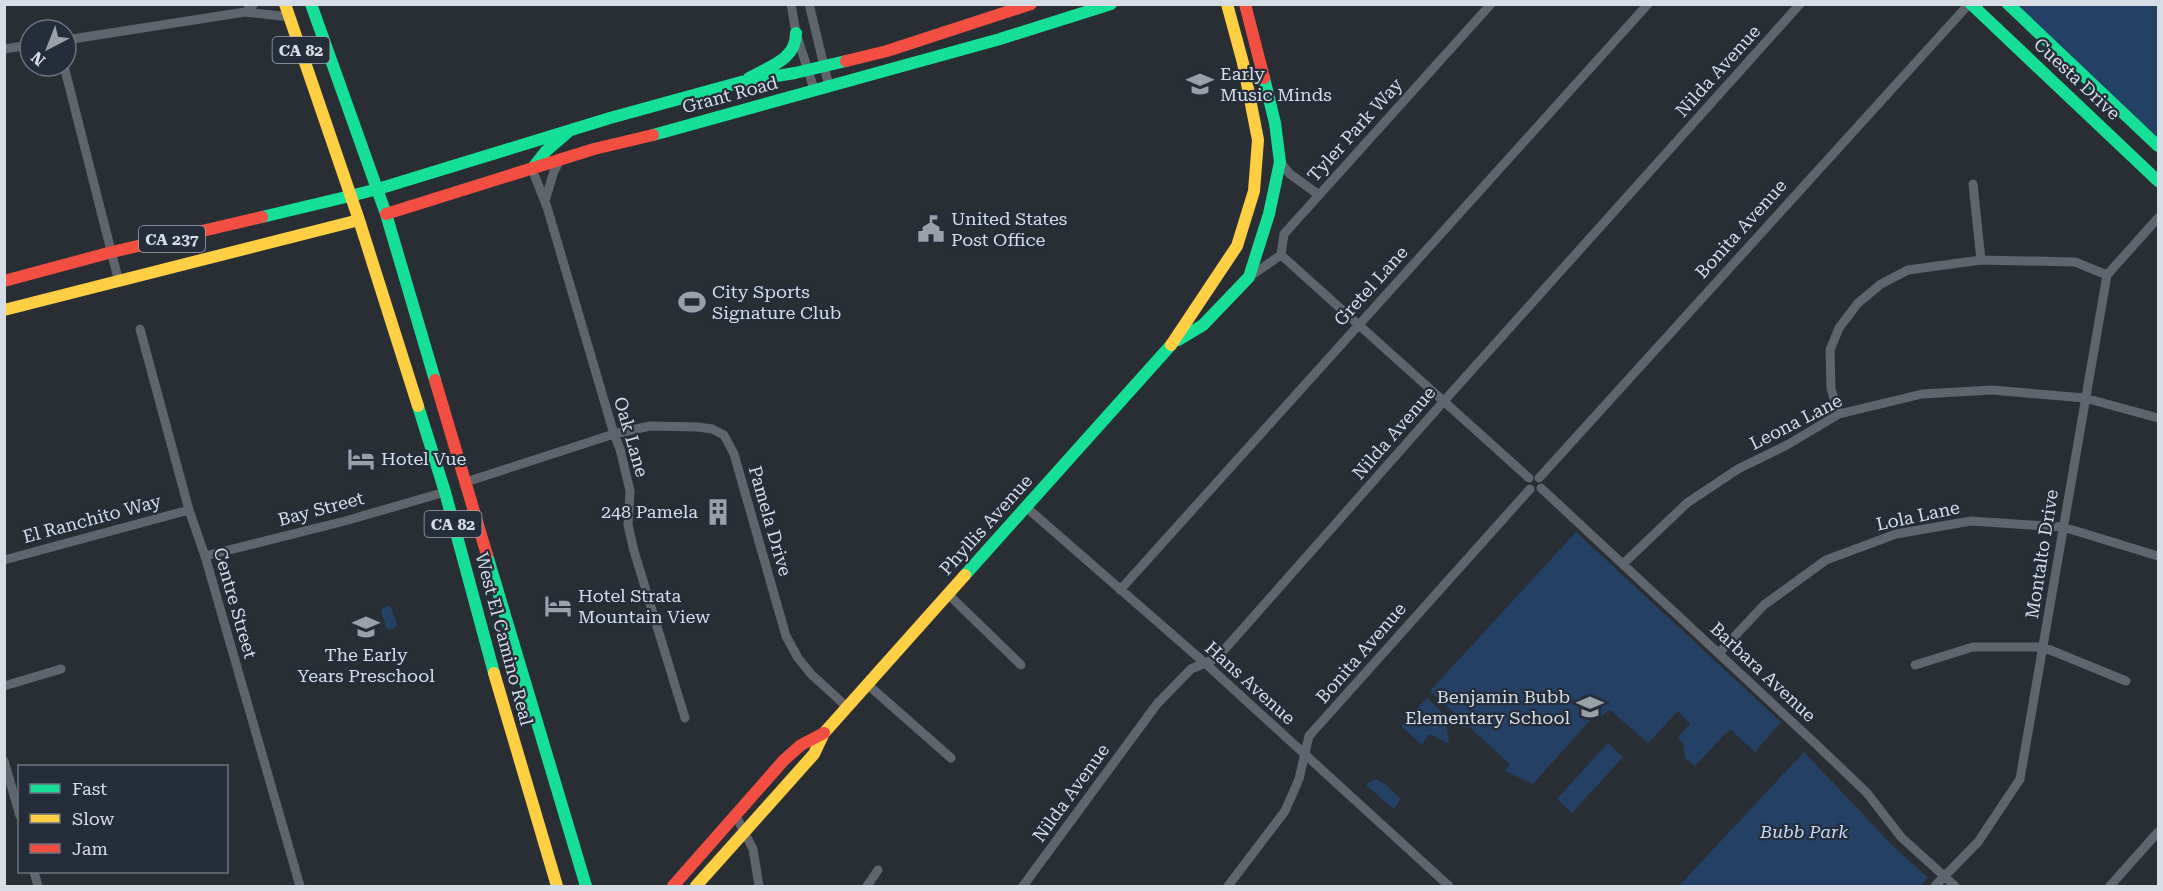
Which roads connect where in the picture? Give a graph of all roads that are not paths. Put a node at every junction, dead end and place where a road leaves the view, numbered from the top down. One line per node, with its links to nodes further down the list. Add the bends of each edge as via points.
1 (254, 4): 15 (street)
2 (285, 4): 16 (main road, CA 82)
3 (311, 4): 34 (main road, CA 82)
4 (791, 4): 17 (street)
5 (809, 4): 19 (street)
6 (1031, 4): 19 (main road, Grant Road, via 887,51)
7 (1110, 4): 23 (main road, Grant Road)
8 (1227, 4): 50 (main road, Phyllis Avenue, via 1258,140 1254,191 1237,246)
9 (1245, 4): 30 (main road, Phyllis Avenue, via 1275,123)
10 (1491, 4): 35 (street, Tyler Park Way)
11 (1648, 4): 48 (street, Gretel Lane)
12 (1800, 4): 52 (street, Nilda Avenue)
13 (1970, 4): 32 (main road, Cuesta Drive); 56 (street, Bonita Avenue)
14 (2008, 4): 27 (main road, Cuesta Drive)
15 (245, 12): 16 (street); 18 (street)
16 (290, 17): 36 (main road, CA 82)
17 (796, 33): 20 (street); 22 (main road, via 796,44 789,57)
18 (78, 38)
19 (824, 66): 20 (main road, Grant Road); 23 (street)
20 (808, 70): 22 (main road, Grant Road); 24 (street)
21 (67, 78): 40 (street)
22 (741, 82): 25 (main road, Grant Road)
23 (829, 86): 24 (main road, Grant Road)
24 (814, 89): 29 (main road, Grant Road)
25 (573, 129): 26 (main road, Grant Road); 28 (main road)
26 (532, 142): 28 (main road); 34 (main road, Grant Road)
27 (2158, 146)
28 (546, 151): 29 (main road); 31 (main road)
29 (560, 160): 31 (main road, Grant Road); 37 (street)
30 (1280, 162): 35 (street); 44 (main road, Phyllis Avenue)
31 (532, 169): 37 (street, Oak Lane); 38 (main road, Grant Road)
32 (2158, 181)
33 (1973, 184): 42 (street)
34 (378, 189): 36 (main road, Grant Road / CA 237); 38 (main road, CA 82)
35 (1319, 195): 41 (street, Tyler Park Way, via 1284,234)
36 (350, 196): 38 (main road, West El Camino Real / CA 82); 40 (main road, CA 237)
37 (545, 201): 55 (street, Oak Lane)
38 (372, 217): 46 (main road, Grant Road); 57 (main road, West El Camino Real / CA 82); 58 (main road, West El Camino Real / CA 82)
39 (2158, 218): 43 (street)
40 (112, 252): 45 (main road, CA 237); 46 (street)
41 (1281, 255): 44 (street); 48 (street, Barbara Avenue)
42 (1981, 260): 43 (street, via 2075,262); 53 (street, via 1908,270 1881,284 1858,303 1839,328 1830,350 1832,389)
43 (2107, 275): 51 (street, Montalto Drive)
44 (1249, 277): 50 (main road, Phyllis Avenue, via 1203,325)
45 (4, 281)
46 (119, 282): 47 (main road, Grant Road)
47 (4, 310)
48 (1359, 324): 52 (street, Barbara Avenue); 66 (street, Gretel Lane)
49 (140, 329): 60 (street, Centre Street)
50 (1174, 342): 59 (main road, Phyllis Avenue)
51 (2085, 398): 53 (street, Leona Lane, via 1992,390 1922,394); 54 (street, Leona Lane); 61 (street, Montalto Drive)
52 (1444, 401): 56 (street, Barbara Avenue); 70 (street, Nilda Avenue, via 1217,658)
53 (1839, 414): 65 (street, Leona Lane, via 1738,469 1687,503)
54 (2158, 418)
55 (614, 434): 57 (street); 77 (street, Pamela Drive, via 662,425 712,429 724,435 734,454 786,636 811,674); 78 (street, Oak Lane, via 630,492 628,525 634,551)
56 (1536, 481): 65 (street, Barbara Avenue); 80 (street, Bonita Avenue, via 1527,485 1530,489 1309,736)
57 (466, 482): 89 (main road, West El Camino Real / CA 82)
58 (445, 492): 62 (street, Bay Street); 91 (main road, West El Camino Real / CA 82)
59 (1026, 507): 66 (street, Hans Avenue); 67 (main road, Phyllis Avenue)
60 (189, 510): 62 (street, Centre Street); 64 (street, El Ranchito Way)
61 (2063, 527): 63 (street, Lola Lane); 68 (street, Montalto Drive); 69 (street, Lola Lane, via 1971,521 1896,534 1826,560 1764,605)
62 (205, 556): 90 (street, Centre Street)
63 (2158, 556)
64 (4, 560)
65 (1623, 564): 69 (street, Barbara Avenue)
66 (1120, 590): 70 (street, Hans Avenue)
67 (948, 594): 71 (street); 75 (main road, Phyllis Avenue)
68 (2043, 647): 72 (street, via 1973,647); 74 (street); 88 (street, Montalto Drive, via 2020,779 1978,842)
69 (1719, 652): 88 (street, Barbara Avenue, via 1867,793 1901,837)
70 (1206, 664): 80 (street, Hans Avenue); 97 (street, Nilda Avenue, via 1191,669 1157,704)
71 (1021, 665)
72 (1915, 665)
73 (61, 669): 76 (street)
74 (2126, 681)
75 (867, 684): 77 (main road, Phyllis Avenue); 81 (street)
76 (4, 686)
77 (847, 707): 79 (main road, Phyllis Avenue)
78 (685, 718)
79 (824, 733): 84 (main road, Phyllis Avenue, via 784,760); 85 (main road, Phyllis Avenue, via 814,754)
80 (1304, 753): 98 (street, Bonita Avenue, via 1299,779 1285,811); 99 (street, Hans Avenue)
81 (951, 758)
82 (4, 761): 83 (street)
83 (18, 812)
84 (736, 816): 85 (street); 93 (main road, Phyllis Avenue)
85 (745, 832): 94 (main road, Phyllis Avenue); 95 (street, via 753,849)
86 (2158, 832): 102 (street)
87 (878, 870): 96 (street)
88 (1944, 876): 100 (street, Montalto Drive); 101 (street, Barbara Avenue)
89 (584, 880): 92 (main road)
90 (300, 886)
91 (557, 886)
92 (591, 886)
93 (673, 886)
94 (696, 886)
95 (759, 886)
96 (867, 886)
97 (1023, 886)
98 (1228, 886)
99 (1449, 886)
100 (1935, 886)
101 (1955, 886)
102 (2110, 886)

